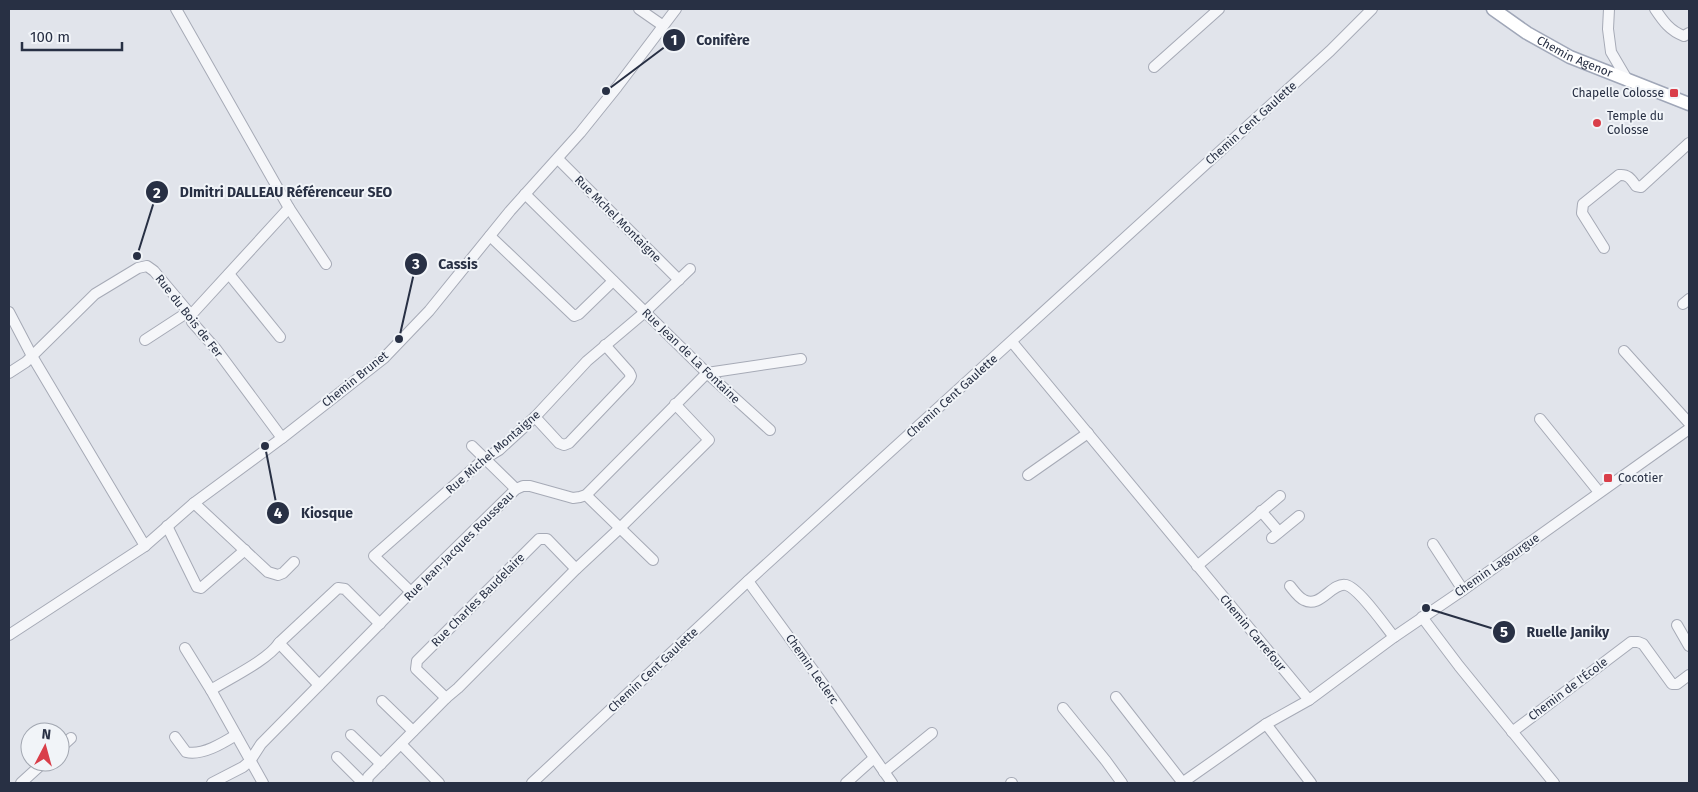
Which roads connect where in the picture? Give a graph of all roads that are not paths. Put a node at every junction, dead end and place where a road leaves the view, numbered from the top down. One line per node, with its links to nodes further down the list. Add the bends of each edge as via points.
1 (176, 9): 19 (street)
2 (639, 9): 9 (street)
3 (676, 9): 9 (street, Chemin Brunet)
4 (1219, 9): 12 (street)
5 (1372, 9): 32 (street, Chemin Cent Gaulette)
6 (1493, 9): 13 (main road, Chemin Agenor, via 1570,58)
7 (1609, 9): 11 (street)
8 (1655, 9): 10 (street, via 1676,33)
9 (662, 25): 17 (street, Chemin Brunet)
10 (1689, 34)
11 (1611, 52): 13 (street); 14 (street)
12 (1154, 67)
13 (1600, 68): 14 (main road, Chemin Agenor)
14 (1628, 81): 15 (main road, Chemin Agenor)
15 (1689, 104)
16 (1689, 143): 21 (street, via 1641,187 1628,176 1619,175 1583,204 1582,213)
17 (558, 159): 18 (street, Chemin Brunet); 26 (street, Rue Mchel Montaigne)
18 (525, 194): 20 (street, Chemin Brunet); 25 (street, Rue Jean de La Fontaine)
19 (289, 208): 22 (street); 24 (street)
20 (490, 236): 25 (street, via 574,316); 46 (street, Chemin Brunet, via 429,311 384,358)
21 (1604, 248)
22 (326, 264)
23 (690, 270): 26 (street, Rue Michel Montaigne)
24 (229, 274): 29 (street); 30 (street)
25 (613, 280): 28 (street, Rue Jean de La Fontaine)
26 (679, 280): 28 (street, Rue Michel Montaigne)
27 (9, 312): 35 (street)
28 (645, 312): 33 (street, Rue Michel Montaigne); 38 (street, Rue Jean de La Fontaine)
29 (189, 314): 31 (street); 35 (street, Rue du Bois de Fer, via 154,271 143,266 95,294); 46 (street, Rue du Bois de Fer)
30 (280, 337)
31 (145, 340)
32 (1012, 342): 45 (street, Chemin Carrefour); 66 (street, Chemin Cent Gaulette)
33 (605, 345): 40 (street, Rue Michel Montaigne); 40 (street, via 631,376 569,443 559,443)
34 (1624, 352): 42 (street)
35 (32, 356): 37 (street); 60 (street)
36 (801, 359): 38 (street)
37 (9, 373)
38 (707, 373): 39 (street); 44 (street, Rue Jean de La Fontaine)
39 (675, 404): 52 (street); 58 (street, via 709,440)
40 (535, 417): 48 (street, Rue Michel Montaigne, via 499,450)
41 (1540, 419): 51 (street)
42 (1689, 424)
43 (1689, 429): 51 (street, Chemin Lagourgue)
44 (770, 430)
45 (1088, 433): 49 (street); 64 (street, Chemin Carrefour)
46 (282, 438): 54 (street, Chemin Brunet)
47 (472, 446): 48 (street)
48 (484, 459): 50 (street); 69 (street, Rue Michel Montaigne, via 374,556)
49 (1028, 475)
50 (516, 489): 52 (street, Rue Jean-Jacques Rousseau, via 530,486 573,498); 69 (street, Rue Jean-Jacques Rousseau)
51 (1599, 492): 68 (street, Chemin Lagourgue)
52 (586, 495): 58 (street)
53 (1280, 496): 55 (street)
54 (194, 503): 57 (street, Chemin Brunet); 61 (street)
55 (1261, 511): 56 (street, via 1275,535); 64 (street)
56 (1299, 516)
57 (167, 526): 60 (street, Chemin Brunet); 61 (street, via 197,587 201,588)
58 (620, 528): 62 (street); 65 (street)
59 (1433, 544): 68 (street)
60 (145, 546): 73 (street, Chemin Brunet)
61 (245, 550): 63 (street, via 273,575 283,573)
62 (653, 560)
63 (294, 562)
64 (1197, 566): 83 (street, Chemin Carrefour)
65 (576, 569): 82 (street); 82 (street, Rue Charles Baudelaire, via 547,539 539,539 417,661 416,669)
66 (748, 581): 95 (street, Chemin Leclerc); 106 (street, Chemin Cent Gaulette)
67 (1290, 586): 74 (street, via 1307,602 1320,599 1339,585 1350,586)
68 (1463, 590): 70 (street, Chemin Lagourgue)
69 (411, 592): 71 (street, Rue Jean-Jacques Rousseau)
70 (1422, 617): 74 (street, Chemin Lagourgue); 88 (street)
71 (380, 624): 75 (street, via 345,589 338,588); 79 (street, Rue Jean-Jacques Rousseau)
72 (1677, 625): 76 (street)
73 (9, 635)
74 (1394, 637): 83 (street, Chemin Lagourgue)
75 (279, 643): 79 (street); 80 (street, via 261,660)
76 (1689, 646)
77 (185, 648): 80 (street)
78 (1689, 675): 88 (street, Chemin de l'École, via 1672,684 1643,644 1631,642)
79 (319, 685): 96 (street, Rue Jean-Jacques Rousseau, via 261,744)
80 (211, 690): 90 (street)
81 (1116, 697): 110 (street)
82 (446, 698): 87 (street)
83 (1309, 700): 86 (street, Chemin Lagourgue)
84 (382, 701): 87 (street)
85 (1063, 708): 109 (street)
86 (1266, 724): 110 (street, Chemin Lagourgue); 111 (street)
87 (413, 731): 93 (street)
88 (1512, 732): 112 (street)
89 (932, 733): 99 (street)
90 (236, 735): 92 (street, via 192,753 186,752); 96 (street)
91 (351, 735): 97 (street)
92 (175, 737)
93 (401, 744): 97 (street); 105 (street)
94 (337, 756): 103 (street)
95 (874, 758): 99 (street, Chemin Leclerc); 107 (street)
96 (250, 761): 101 (street); 102 (street)
97 (381, 764): 104 (street, via 368,777)
98 (33, 772): 100 (street)
99 (884, 772): 108 (street, Chemin Leclerc)
100 (21, 783)
101 (212, 783)
102 (263, 783)
103 (363, 783)
104 (367, 783)
105 (439, 783)
106 (532, 783)
107 (846, 783)
108 (892, 783)
109 (1122, 783)
110 (1182, 783)
111 (1311, 783)
112 (1554, 783)

